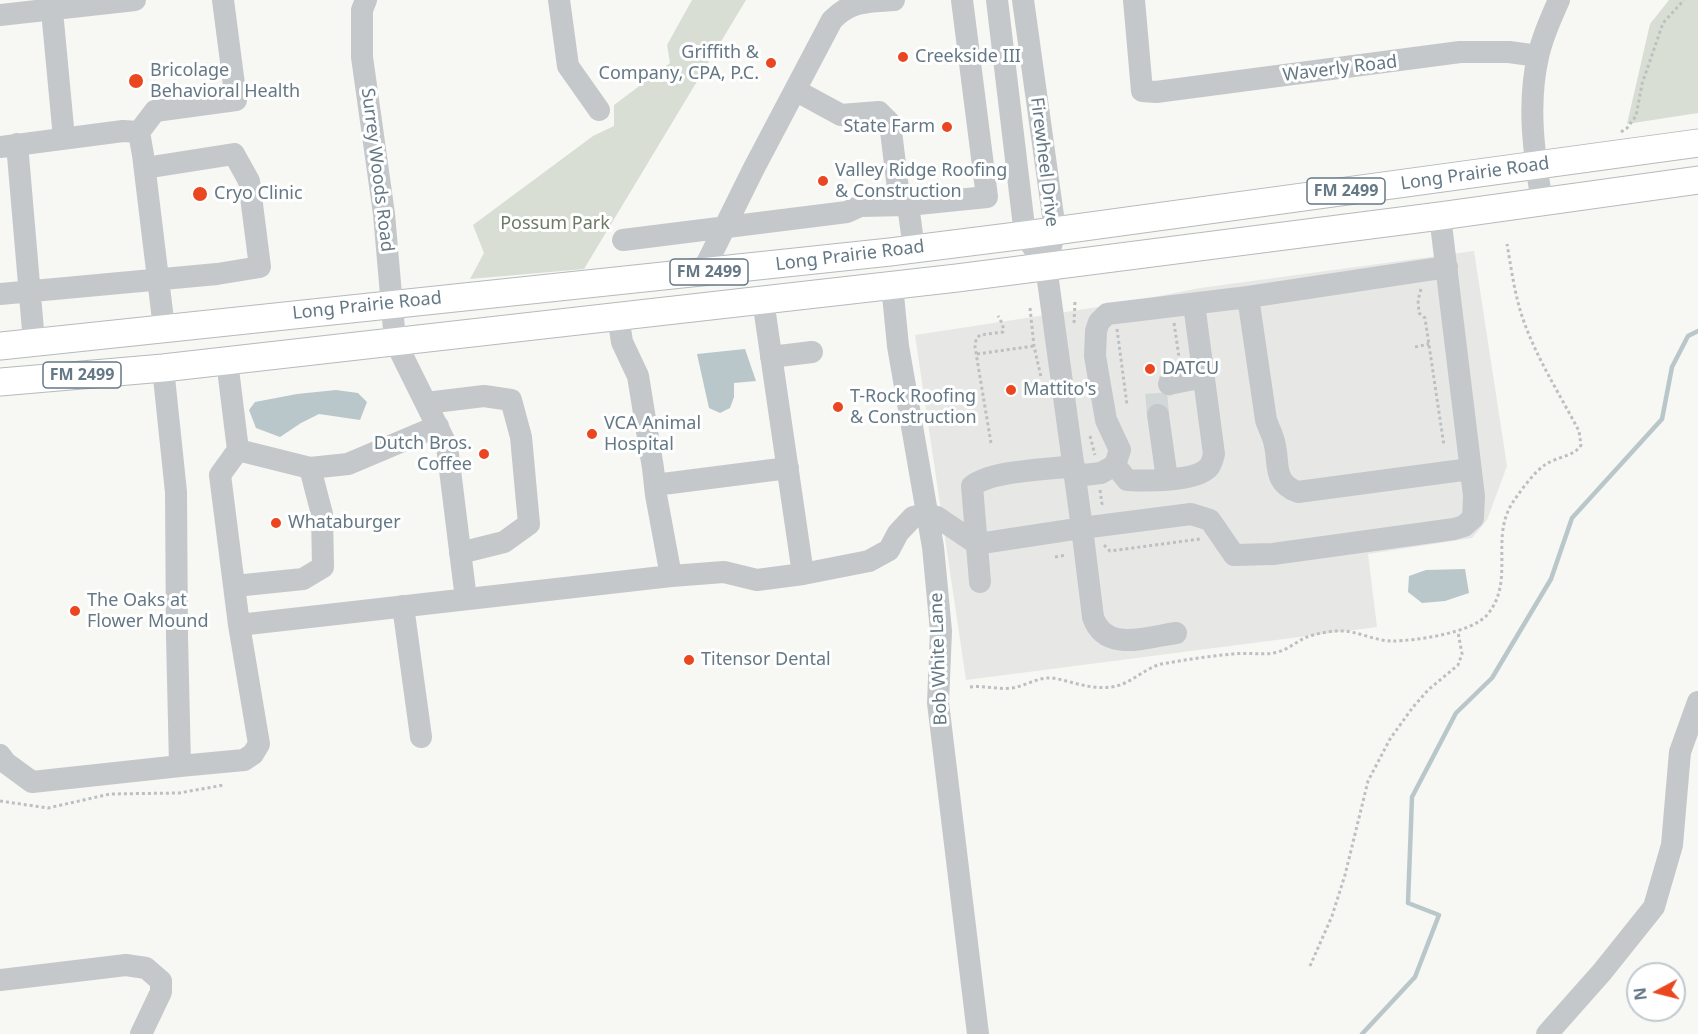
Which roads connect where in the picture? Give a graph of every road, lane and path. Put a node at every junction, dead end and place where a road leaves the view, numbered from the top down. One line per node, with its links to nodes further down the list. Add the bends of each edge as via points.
1 (135, 0): 12 (street)
2 (223, 0): 19 (street, via 236,99 155,111)
3 (366, 0): 46 (street, Surrey Woods Road, via 362,10 362,57)
4 (559, 0): 18 (street, via 568,66)
5 (894, 0): 17 (street, via 842,9 832,20)
6 (962, 0): 16 (street)
7 (997, 0): 15 (street, Firewheel Drive)
8 (1023, 0): 31 (street, Firewheel Drive)
9 (1134, 0): 14 (street, Waverly Road, via 1142,91 1460,52)
10 (1559, 0): 14 (street)
11 (1684, 0): 20 (path, via 1663,23 1642,84 1636,116)
12 (51, 5): 13 (street); 21 (street)
13 (0, 15)
14 (1538, 56): 24 (street, via 1532,117)
15 (1006, 80): 16 (street); 32 (street, Firewheel Drive)
16 (973, 85): 28 (street, via 987,197)
17 (795, 90): 28 (street, via 841,115 879,112 890,123); 30 (street)
18 (599, 110)
19 (139, 132): 21 (street); 25 (street)
20 (1619, 134)
21 (64, 138): 23 (street)
22 (1698, 143): 24 (main road, Long Prairie Road / FM 2499)
23 (8, 145): 42 (street)
24 (1536, 166): 27 (street); 31 (main road, Long Prairie Road / FM 2499)
25 (145, 168): 40 (street); 40 (street, via 234,154 249,181 260,267)
26 (1698, 180): 27 (main road, Long Prairie Road / FM 2499)
27 (1542, 202): 29 (main road, Long Prairie Road / FM 2499)
28 (904, 205): 30 (street, via 860,206 847,212); 35 (street)
29 (1440, 216): 36 (main road, Long Prairie Road / FM 2499); 37 (street)
30 (724, 228): 33 (street); 39 (street)
31 (1055, 230): 32 (main road, Long Prairie Road / FM 2499); 36 (street, Firewheel Drive)
32 (1025, 235): 35 (main road, Long Prairie Road / FM 2499); 36 (street, Firewheel Drive)
33 (623, 240)
34 (1507, 244): 96 (path, via 1521,313 1579,431 1581,445 1539,470 1511,504 1501,547 1499,594 1487,615)
35 (914, 249): 39 (main road, Long Prairie Road / FM 2499)
36 (1047, 266): 41 (main road, Long Prairie Road / FM 2499); 78 (street)
37 (1447, 267): 38 (street); 77 (street)
38 (1419, 271): 44 (street); 55 (path, via 1419,314 1425,318)
39 (702, 273): 46 (main road, Long Prairie Road / FM 2499)
40 (158, 280): 42 (street); 52 (street)
41 (892, 285): 45 (main road, Long Prairie Road / FM 2499); 82 (street, Bob White Lane, via 901,366)
42 (31, 291): 43 (street); 54 (street)
43 (0, 294)
44 (1248, 297): 47 (street); 77 (street, via 1266,420 1279,474 1287,486 1298,492)
45 (762, 300): 48 (main road, Long Prairie Road / FM 2499); 61 (street)
46 (392, 304): 52 (main road, Long Prairie Road / FM 2499); 53 (street, Surrey Woods Road)
47 (1194, 304): 64 (street); 74 (street, via 1107,314 1099,322 1095,356 1106,420 1119,450)
48 (618, 316): 53 (main road, Long Prairie Road / FM 2499); 80 (street, via 622,342 638,376)
49 (998, 316): 60 (path, via 1003,332 980,335 976,339)
50 (1116, 320): 68 (path)
51 (1174, 322): 65 (path)
52 (164, 328): 54 (main road, Long Prairie Road / FM 2499)
53 (395, 341): 62 (main road, Long Prairie Road / FM 2499); 67 (street)
54 (34, 342): 56 (main road, Long Prairie Road / FM 2499)
55 (1429, 344): 58 (path); 72 (path)
56 (0, 346)
57 (1034, 346): 60 (path)
58 (1415, 347)
59 (812, 352): 61 (street)
60 (977, 354): 71 (path)
61 (771, 357): 76 (street)
62 (227, 361): 63 (main road, Long Prairie Road / FM 2499); 73 (street)
63 (163, 368): 66 (main road, Long Prairie Road / FM 2499); 103 (street, via 177,492)
64 (1204, 376): 65 (street); 79 (street, via 1212,462 1193,476)
65 (1175, 378)
66 (0, 382)
67 (426, 403): 70 (street); 87 (street, via 484,396 511,400 521,436 530,524 504,542)
68 (1127, 405)
69 (1158, 415): 79 (street)
70 (438, 426): 75 (street, via 348,464); 87 (street, via 447,446)
71 (991, 443)
72 (1444, 447)
73 (238, 450): 75 (street); 92 (street, via 220,475)
74 (1115, 465): 78 (street, via 1101,473); 79 (street, via 1126,480)
75 (310, 468): 92 (street, via 322,514 323,567 303,579)
76 (788, 468): 80 (street); 89 (street)
77 (1470, 469): 83 (street, via 1473,518 1454,529 1273,554 1234,555 1210,520 1191,514)
78 (1074, 471): 83 (street); 85 (street, via 995,476 972,486)
79 (1167, 479)
80 (655, 485): 90 (street)
81 (1100, 486): 83 (path, via 1102,504)
82 (927, 514): 85 (street); 89 (street, via 913,517 889,550 869,561); 110 (street, Bob White Lane, via 940,631 938,703)
83 (1092, 528): 84 (path, via 1110,551 1200,539); 85 (street); 97 (street, via 1093,616 1097,628 1107,637 1119,640)
84 (1199, 533)
85 (977, 544): 91 (street)
86 (1067, 549): 88 (path, via 1067,555)
87 (460, 553): 93 (street)
88 (1055, 557)
89 (803, 573): 90 (street, via 756,580 724,572)
90 (671, 576): 93 (street)
91 (980, 582)
92 (234, 586): 95 (street)
93 (466, 599): 94 (street)
94 (403, 606): 95 (street); 100 (street)
95 (239, 625): 103 (street, via 259,744 244,760)
96 (1458, 632): 98 (path, via 1391,641 1338,631 1308,637 1267,654 1236,653 1161,664 1114,687 1049,678 1012,688); 106 (path, via 1462,654 1458,665 1413,707 1371,773 1345,875)
97 (1176, 633)
98 (970, 687)
99 (1698, 702): 102 (street)
100 (421, 737)
101 (0, 755): 103 (street, via 32,782)
102 (1689, 756): 108 (street, via 1672,845 1654,907)
103 (180, 766)
104 (224, 784): 105 (path, via 179,793 110,794 48,808)
105 (0, 801)
106 (1310, 966)
107 (0, 980): 109 (street, via 126,965 146,968 161,981 161,992)
108 (1548, 1033)
109 (141, 1034)
110 (978, 1034)

